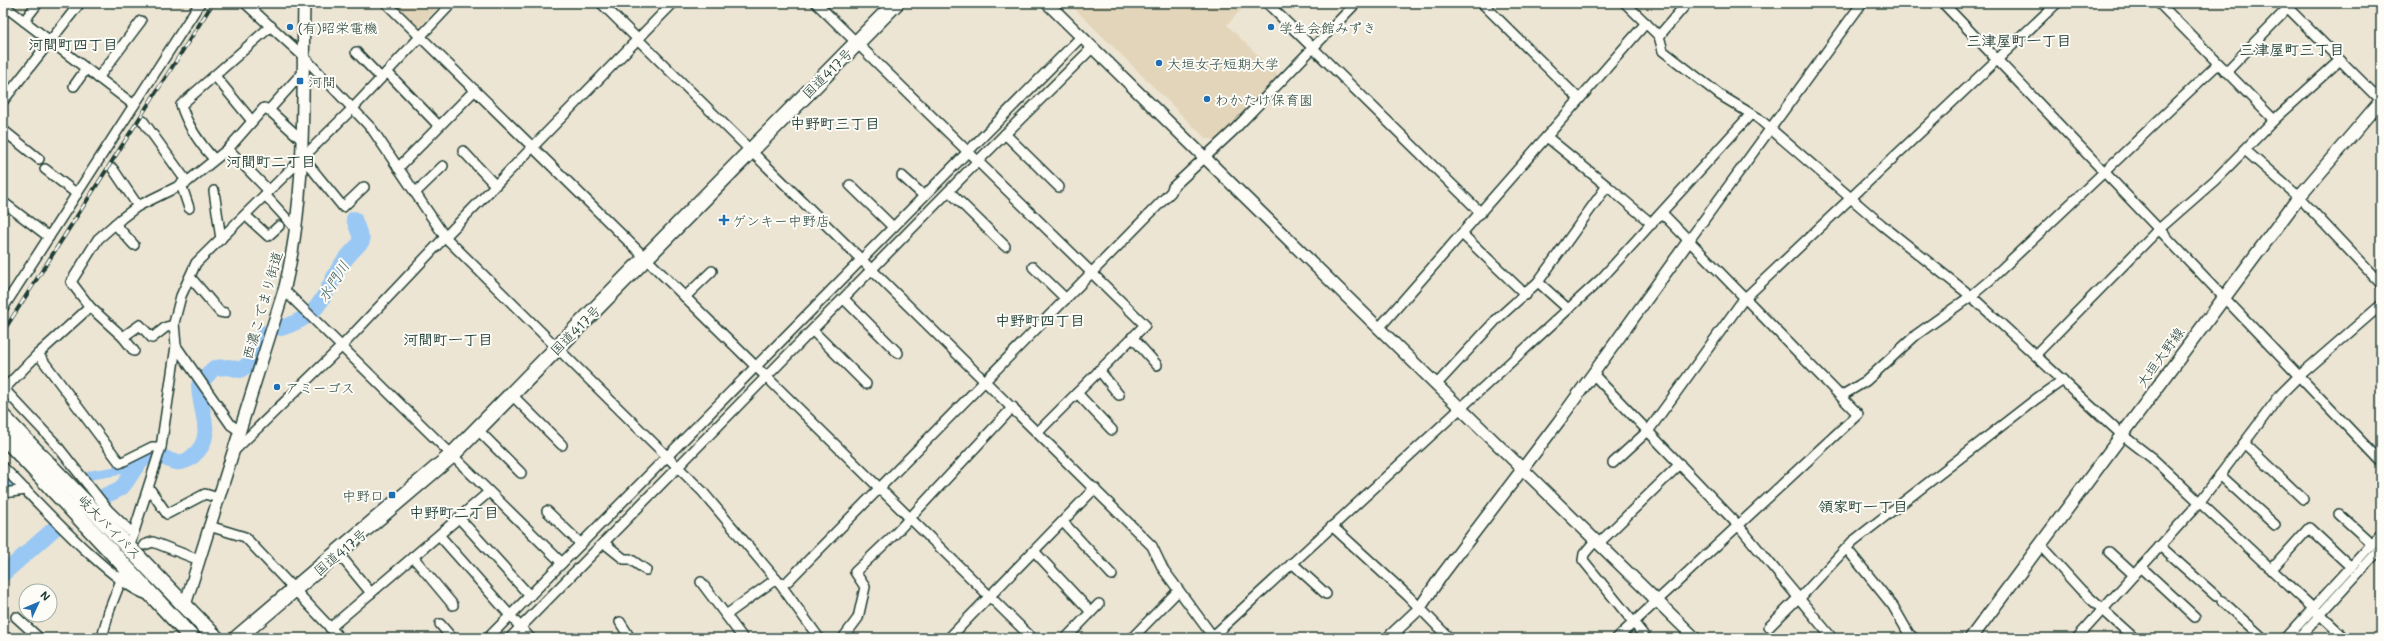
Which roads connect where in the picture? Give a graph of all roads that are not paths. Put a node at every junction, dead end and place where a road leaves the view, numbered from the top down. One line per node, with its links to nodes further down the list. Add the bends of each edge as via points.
1 (38, 3): 25 (street)
2 (80, 3): 31 (street)
3 (200, 3): 51 (street)
4 (245, 3): 27 (street)
5 (304, 3): 36 (street, 西濃こでまり街道)
6 (386, 3): 29 (street)
7 (452, 3): 29 (street)
8 (601, 3): 30 (street)
9 (673, 3): 30 (street)
10 (816, 3): 33 (street)
11 (896, 3): 33 (highway, 国道417号)
12 (1047, 3): 32 (street)
13 (1267, 3): 34 (street)
14 (1356, 3): 34 (street)
15 (1482, 3): 49 (street)
16 (1625, 3): 26 (street)
17 (1687, 3): 28 (street)
18 (1862, 3): 59 (street)
19 (1943, 3): 37 (street)
20 (2056, 3): 37 (street)
21 (2159, 3): 39 (street)
22 (3, 5): 25 (street)
23 (2286, 6): 38 (street); 42 (street)
24 (141, 20): 45 (street)
25 (24, 21): 31 (street)
26 (1646, 23): 28 (street); 49 (street)
27 (271, 26): 36 (street); 44 (street)
28 (1659, 36): 54 (street, via 1663,51)
29 (420, 37): 43 (street); 47 (street)
30 (637, 39): 64 (street); 66 (street)
31 (50, 41): 40 (street); 48 (street)
32 (1086, 42): 61 (street); 69 (street); 70 (street)
33 (857, 43): 66 (highway, 国道417号); 69 (street)
34 (1312, 48): 70 (street, via 1233,131); 97 (street)
35 (356, 52): 43 (street)
36 (303, 56): 41 (street, 西濃こでまり街道); 52 (street)
37 (1996, 60): 78 (street); 93 (street)
38 (2340, 60): 50 (street); 55 (street)
39 (2218, 64): 42 (street); 78 (street)
40 (86, 69): 45 (street); 46 (street)
41 (303, 72): 53 (street); 63 (street, 西濃こでまり街道)
42 (2226, 72): 55 (street)
43 (384, 75): 52 (street); 58 (street)
44 (215, 76): 57 (street); 71 (street, via 181,105 186,121 199,143)
45 (98, 78): 51 (street)
46 (74, 86)
47 (475, 90): 58 (street); 64 (street)
48 (4, 98)
49 (1579, 99): 62 (street)
50 (2381, 101): 92 (main road, 大垣大野線)
51 (134, 105): 90 (street)
52 (352, 108): 72 (street); 75 (street, via 372,129)
53 (269, 110): 57 (street, via 264,108); 63 (street)
54 (1750, 115): 59 (street); 98 (street)
55 (2274, 120): 67 (street)
56 (143, 121): 80 (street)
57 (252, 121): 65 (street)
58 (439, 126): 75 (street)
59 (1771, 129): 93 (street); 110 (street)
60 (3, 130): 73 (street)
61 (1005, 134): 69 (street); 85 (street)
62 (1547, 137): 83 (street); 97 (street)
63 (302, 140): 72 (street, 西濃こでまり街道)
64 (533, 146): 81 (street); 113 (street)
65 (228, 149): 71 (street); 88 (street)
66 (751, 150): 113 (highway, 国道417号); 114 (street)
67 (2245, 150): 92 (street); 105 (street)
68 (463, 151): 81 (street)
69 (973, 156): 87 (street); 91 (street); 117 (street)
70 (1203, 157): 117 (street); 135 (street)
71 (214, 159): 80 (street)
72 (301, 159): 84 (street, via 343,207); 88 (street); 104 (street, 西濃こでまり街道)
73 (39, 160)
74 (443, 166): 89 (street)
75 (398, 168): 89 (street)
76 (45, 169): 90 (street)
77 (113, 169): 95 (street)
78 (2102, 172): 105 (street); 123 (street)
79 (902, 176): 91 (street)
80 (184, 183): 95 (street); 96 (street)
81 (495, 185): 108 (street)
82 (850, 185): 103 (street)
83 (1607, 186): 101 (street); 119 (street)
84 (364, 187)
85 (1058, 188)
86 (214, 191): 109 (street)
87 (949, 191): 112 (street); 114 (street)
88 (267, 193): 99 (street); 104 (street)
89 (415, 193): 108 (street)
90 (77, 194): 107 (street)
91 (923, 195): 103 (street)
92 (2299, 197): 120 (street); 124 (main road, 大垣大野線)
93 (1851, 199): 123 (street); 127 (street)
94 (3, 202): 107 (street)
95 (138, 206): 100 (street)
96 (189, 208)
97 (1481, 213): 106 (street)
98 (1662, 213): 101 (street); 110 (street)
99 (245, 215): 102 (street, via 268,236); 109 (street)
100 (115, 224): 111 (street); 130 (street, via 98,239 71,282)
101 (1652, 224): 132 (street, via 1601,279)
102 (278, 226)
103 (893, 227): 114 (street)
104 (296, 229): 121 (street, 西濃こでまり街道)
105 (2158, 230): 124 (street); 145 (street)
106 (1462, 234): 122 (street); 135 (street)
107 (49, 237): 131 (street)
108 (444, 237): 140 (street); 141 (street)
109 (221, 238): 118 (street, via 196,263)
110 (1690, 239): 127 (street); 149 (street)
111 (134, 245)
112 (1005, 246)
113 (645, 258): 125 (street); 141 (highway, 国道417号)
114 (867, 264): 128 (street); 148 (street); 152 (street)
115 (1033, 268): 126 (street)
116 (712, 271): 125 (street)
117 (1091, 273): 126 (street); 138 (street, via 1145,325)
118 (190, 277): 133 (street, via 220,312); 134 (street, via 181,296)
119 (1538, 282): 122 (street); 132 (street)
120 (2381, 284)
121 (284, 290): 140 (street); 166 (street, 西濃こでまり街道)
122 (1526, 295): 154 (street, via 1496,320)
123 (1971, 296): 145 (street); 159 (street, via 1916,335 1866,381)
124 (2224, 296): 150 (street); 168 (main road, 大垣大野線)
125 (685, 297): 148 (street)
126 (1066, 298): 152 (street)
127 (1746, 298): 159 (street); 165 (street)
128 (844, 299): 136 (street); 143 (street)
129 (2381, 304): 150 (street)
130 (90, 307): 137 (street); 144 (street)
131 (3, 308)
132 (1568, 309): 161 (street)
133 (225, 313)
134 (174, 325): 137 (street, via 166,326 152,338 140,325); 139 (street)
135 (1379, 328): 154 (street)
136 (813, 331): 148 (street); 153 (street)
137 (123, 337): 142 (street)
138 (1132, 337): 146 (street); 147 (street)
139 (176, 346): 166 (street, via 231,425); 172 (street)
140 (341, 347): 173 (street); 174 (street)
141 (556, 349): 157 (highway, 国道417号); 175 (street)
142 (134, 351)
143 (898, 353)
144 (38, 354): 155 (street); 172 (street, via 120,463 152,447)
145 (2036, 354): 151 (street)
146 (1158, 365)
147 (1100, 370): 156 (street); 158 (street)
148 (761, 372): 175 (street); 175 (street); 184 (street)
149 (1593, 374): 165 (street); 180 (street)
150 (2298, 377): 170 (street, via 2281,394); 176 (street)
151 (2063, 380): 168 (street); 212 (street, via 1927,482 1852,542)
152 (986, 381): 160 (street); 184 (street)
153 (866, 384)
154 (1436, 385): 161 (street)
155 (4, 390): 203 (street, via 54,442)
156 (1077, 393): 164 (street); 167 (street)
157 (511, 394): 163 (highway, 国道417号); 171 (street)
158 (1119, 395)
159 (1841, 396): 197 (street, via 1858,414)
160 (1013, 408): 167 (street); 194 (street)
161 (1460, 408): 180 (street); 200 (street)
162 (3, 417): 203 (highway, 岐大バイパス)
163 (477, 429): 174 (highway, 国道417号); 181 (street)
164 (1112, 430)
165 (1648, 430): 177 (street); 178 (street)
166 (240, 431): 173 (street, 西濃こでまり街道)
167 (1038, 432): 185 (street)
168 (2121, 434): 191 (street, via 2152,458); 209 (main road, 大垣大野線)
169 (3, 436): 224 (highway, 岐大バイパス)
170 (2244, 443): 182 (street); 190 (street)
171 (562, 445)
172 (161, 448): 183 (street)
173 (234, 451): 189 (street, 西濃こでまり街道)
174 (451, 456): 187 (street); 215 (highway, 国道417号)
175 (673, 461): 205 (street); 206 (street); 227 (street, via 702,491)
176 (2381, 462)
177 (1613, 463)
178 (1680, 464): 197 (street); 204 (street)
179 (3, 467): 186 (street)
180 (1522, 469): 204 (street); 239 (street)
181 (521, 473)
182 (2220, 475): 191 (street); 198 (street)
183 (149, 488): 189 (street, via 168,514 205,494); 203 (street)
184 (880, 488): 194 (street); 227 (street, via 787,582)
185 (1096, 488): 196 (street); 229 (street, via 1152,546)
186 (26, 490): 188 (street); 224 (street, via 108,570)
187 (489, 492): 195 (street); 218 (street)
188 (3, 493)
189 (218, 498): 199 (street, 西濃こでまり街道)
190 (2303, 499)
191 (2199, 503): 210 (street); 222 (street)
192 (547, 511): 206 (street)
193 (2340, 514): 207 (street)
194 (909, 517): 233 (street); 266 (street, via 855,572 865,587 858,618)
195 (459, 518): 202 (street); 232 (street)
196 (1062, 522): 213 (street); 225 (street)
197 (1738, 525): 234 (street); 235 (street)
198 (2275, 525)
199 (209, 526): 217 (street, 西濃こでまり街道); 228 (street, via 245,538)
200 (1332, 526): 219 (street); 239 (street)
201 (2381, 534): 207 (street)
202 (439, 535): 216 (street); 246 (street)
203 (130, 540): 237 (highway, 岐大バイパス)
204 (1597, 542): 235 (street); 248 (street, via 1584,554 1583,560)
205 (604, 543): 221 (street, via 624,559 630,559); 246 (street)
206 (581, 544): 218 (street)
207 (2372, 544): 220 (street)
208 (144, 545): 217 (street, via 153,542)
209 (2040, 545): 240 (street); 278 (main road, 大垣大野線)
210 (2160, 546): 223 (street); 281 (street)
211 (2381, 548): 241 (street)
212 (1847, 549): 234 (street); 277 (street)
213 (1034, 551): 233 (street); 242 (street)
214 (2109, 552): 223 (street)
215 (339, 554): 228 (highway, 国道417号); 230 (street)
216 (413, 557): 230 (street); 238 (street)
217 (199, 560): 237 (street, 西濃こでまり街道)
218 (562, 563): 232 (street)
219 (1292, 563): 231 (street); 271 (street)
220 (2351, 567): 222 (street, via 2310,528); 241 (street)
221 (646, 570)
222 (2271, 570): 241 (street)
223 (2137, 571): 240 (street); 245 (street)
224 (124, 574): 254 (street); 255 (highway, 岐大バイパス, via 152,596)
225 (1112, 575)
226 (701, 582): 243 (street)
227 (778, 582): 243 (street); 265 (street)
228 (295, 589): 251 (street); 257 (highway, 国道417号)
229 (1178, 591): 270 (street); 271 (street)
230 (370, 593): 251 (street)
231 (1326, 594)
232 (530, 596): 246 (street)
233 (990, 596): 267 (street); 268 (street)
234 (1799, 598): 250 (street); 276 (street)
235 (1656, 600): 248 (street); 275 (street)
236 (1099, 604): 242 (street)
237 (185, 605): 256 (highway, 岐大バイパス)
238 (453, 605)
239 (1419, 609): 252 (street); 272 (street)
240 (2103, 610): 279 (street); 280 (street)
241 (2316, 611): 282 (street); 283 (street); 284 (street)
242 (1091, 612): 269 (street)
243 (726, 615): 264 (street)
244 (16, 617): 253 (street)
245 (2195, 617)
246 (516, 621): 260 (street); 261 (street); 262 (street)
247 (620, 622): 263 (street)
248 (1634, 622): 273 (street); 274 (street)
249 (440, 624): 259 (street)
250 (1769, 627)
251 (330, 628): 258 (street)
252 (1395, 636)
253 (39, 638)
254 (102, 638)
255 (192, 638)
256 (216, 638)
257 (237, 638)
258 (340, 638)
259 (452, 638)
260 (488, 638)
261 (510, 638)
262 (530, 638)
263 (630, 638)
264 (743, 638)
265 (819, 638)
266 (843, 638)
267 (950, 638)
268 (1032, 638)
269 (1066, 638)
270 (1132, 638)
271 (1213, 638)
272 (1449, 638)
273 (1616, 638)
274 (1646, 638)
275 (1695, 638)
276 (1832, 638)
277 (1914, 638)
278 (1971, 638)
279 (2077, 638)
280 (2134, 638)
281 (2263, 638)
282 (2286, 638)
283 (2299, 638)
284 (2345, 638)

